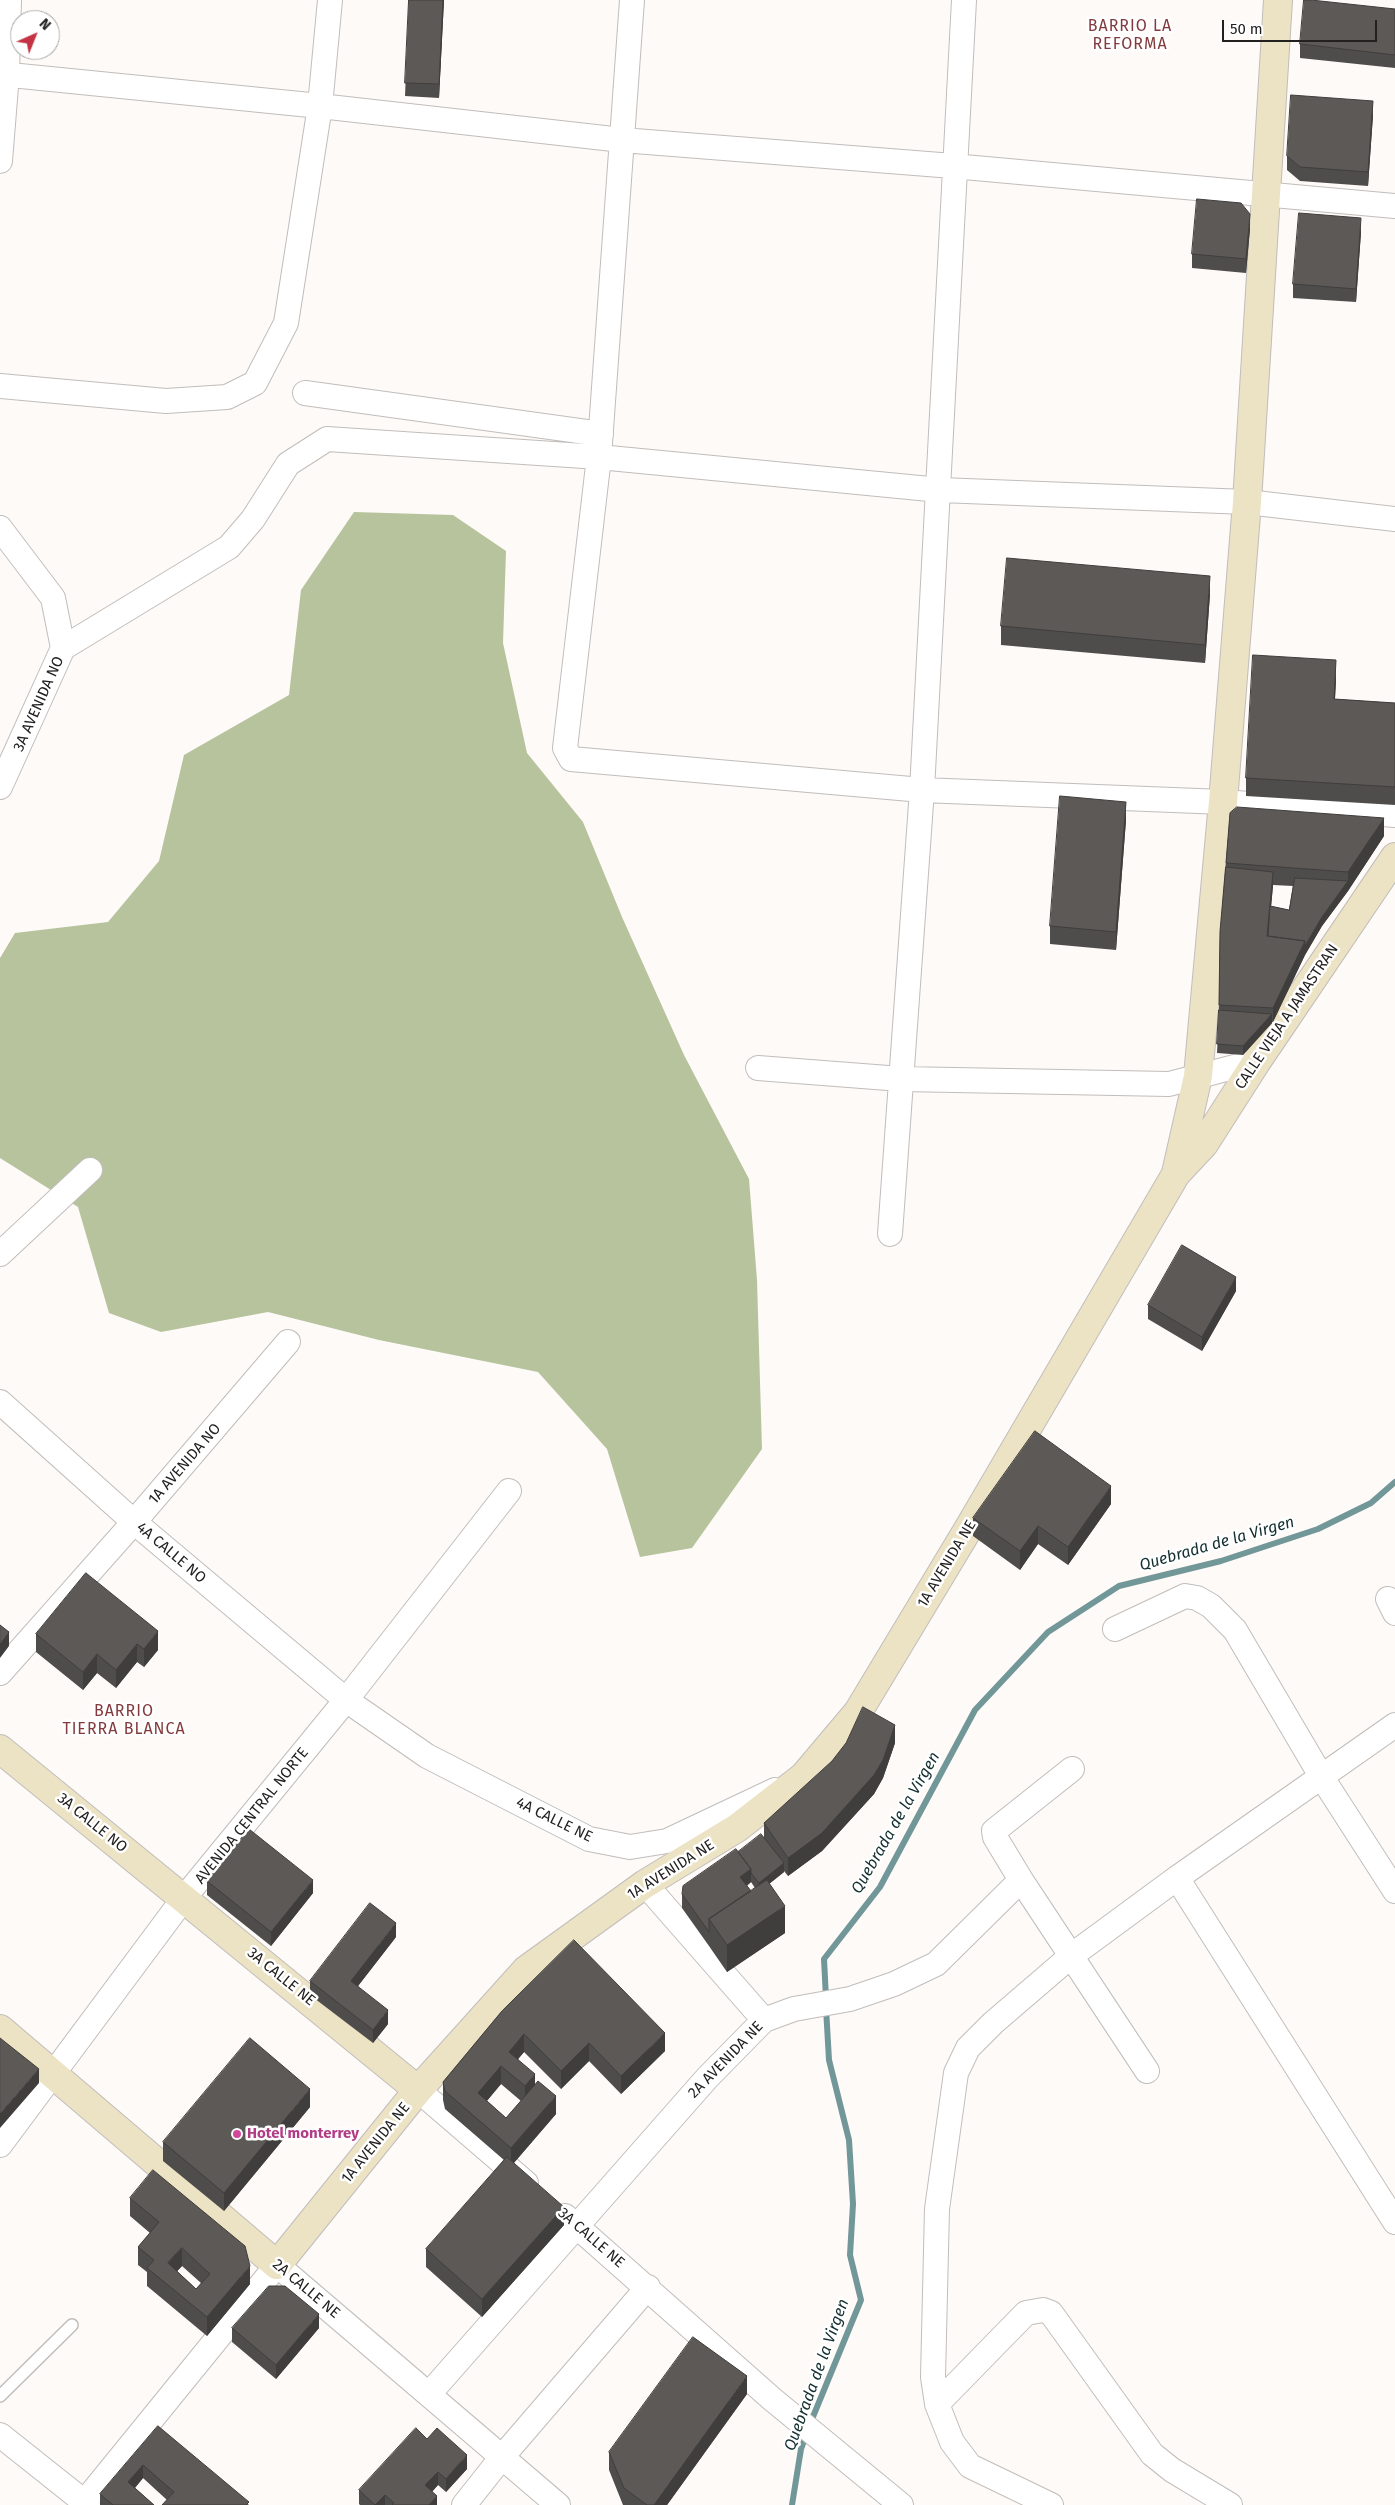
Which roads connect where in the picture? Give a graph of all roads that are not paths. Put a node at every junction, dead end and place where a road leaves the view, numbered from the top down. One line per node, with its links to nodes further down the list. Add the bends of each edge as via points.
1 (9, 0): 6 (street)
2 (330, 0): 7 (street)
3 (632, 0): 8 (street)
4 (964, 0): 10 (street)
5 (1278, 0): 11 (main road)
6 (4, 74): 7 (street); 9 (street)
7 (320, 106): 8 (street); 13 (street, via 286,323 255,383 227,397 166,401)
8 (622, 140): 10 (street); 15 (street)
9 (0, 161)
10 (953, 166): 11 (street); 17 (street)
11 (1268, 194): 12 (street); 18 (main road)
12 (1395, 206)
13 (0, 386)
14 (305, 393): 15 (street)
15 (601, 434): 16 (street)
16 (599, 457): 17 (street); 21 (street, via 327,439 288,464 253,519 230,547); 23 (street, via 565,748 571,759)
17 (940, 490): 18 (street); 23 (street)
18 (1248, 502): 19 (street); 24 (main road)
19 (1395, 518)
20 (0, 528): 21 (street, via 53,598)
21 (63, 648): 22 (street, 3A AVENIDA NO)
22 (0, 787)
23 (922, 790): 24 (street); 30 (street)
24 (1223, 802): 25 (street); 29 (main road)
25 (1395, 815)
26 (1395, 857): 27 (main road, CALLE VIEJA A JAMASTRAN)
27 (1256, 1061): 29 (street); 32 (main road, CALLE VIEJA A JAMASTRAN, via 1204,1144)
28 (758, 1068): 30 (street)
29 (1198, 1076): 30 (street, via 1169,1084); 32 (main road)
30 (901, 1079): 33 (street)
31 (90, 1170): 34 (street)
32 (1176, 1174): 45 (main road, 1A AVENIDA NE, via 858,1712)
33 (890, 1234)
34 (0, 1254)
35 (288, 1342): 38 (street, 1A AVENIDA NO)
36 (0, 1402): 38 (street, 4A CALLE NO)
37 (510, 1491): 41 (street, AVENIDA CENTRAL NORTE)
38 (134, 1522): 40 (street, 1A AVENIDA NO); 41 (street, 4A CALLE NO)
39 (1115, 1629): 46 (street, via 1185,1596 1211,1606 1235,1630)
40 (0, 1673)
41 (346, 1700): 45 (street, 4A CALLE NE, via 426,1756 589,1839 630,1847 668,1841); 51 (street, AVENIDA CENTRAL NORTE)
42 (1395, 1725): 46 (street)
43 (0, 1749): 51 (main road, 3A CALLE NO)
44 (1072, 1769): 48 (street, via 994,1831 994,1837)
45 (804, 1776): 49 (main road, 1A AVENIDA NE, via 737,1828)
46 (1321, 1776): 47 (street); 50 (street)
47 (1177, 1878): 52 (street); 59 (street)
48 (1021, 1880): 52 (street); 53 (street, 2A AVENIDA NE, via 936,1964 894,1984 850,1999 794,2009)
49 (645, 1884): 53 (street); 57 (main road, 1A AVENIDA NE, via 526,1970)
50 (1395, 1891)
51 (184, 1898): 56 (street, AVENIDA CENTRAL NORTE); 57 (main road, 3A CALLE NE)
52 (1071, 1956): 55 (street); 66 (street, via 968,2048 956,2073 937,2209 933,2376)
53 (764, 2020): 60 (street, 2A AVENIDA NE, via 707,2078)
54 (0, 2029): 56 (main road, 2A CALLE NE)
55 (1147, 2071)
56 (52, 2074): 58 (street, AVENIDA CENTRAL NORTE); 61 (main road, 2A CALLE NE)
57 (418, 2090): 60 (street, 3A CALLE NE); 61 (main road, 1A AVENIDA NE)
58 (0, 2145)
59 (1395, 2222)
60 (576, 2225): 62 (street, 3A CALLE NE); 64 (street, 2A AVENIDA NE)
61 (277, 2265): 64 (street, 2A CALLE NE); 69 (street, 1A AVENIDA NE)
62 (648, 2288): 68 (street); 72 (street, 3A CALLE NE, via 772,2399)
63 (72, 2325): 65 (lane)
64 (428, 2394): 68 (street, 2A CALLE NE)
65 (0, 2396)
66 (937, 2404): 73 (street, via 952,2442 970,2466); 74 (street, via 1026,2313 1043,2310 1050,2313 1152,2454)
67 (0, 2435): 69 (street)
68 (502, 2457): 70 (street); 71 (street, 2A CALLE NE)
69 (85, 2504)
70 (464, 2505)
71 (558, 2505)
72 (901, 2505)
73 (1051, 2505)
74 (1230, 2505)

